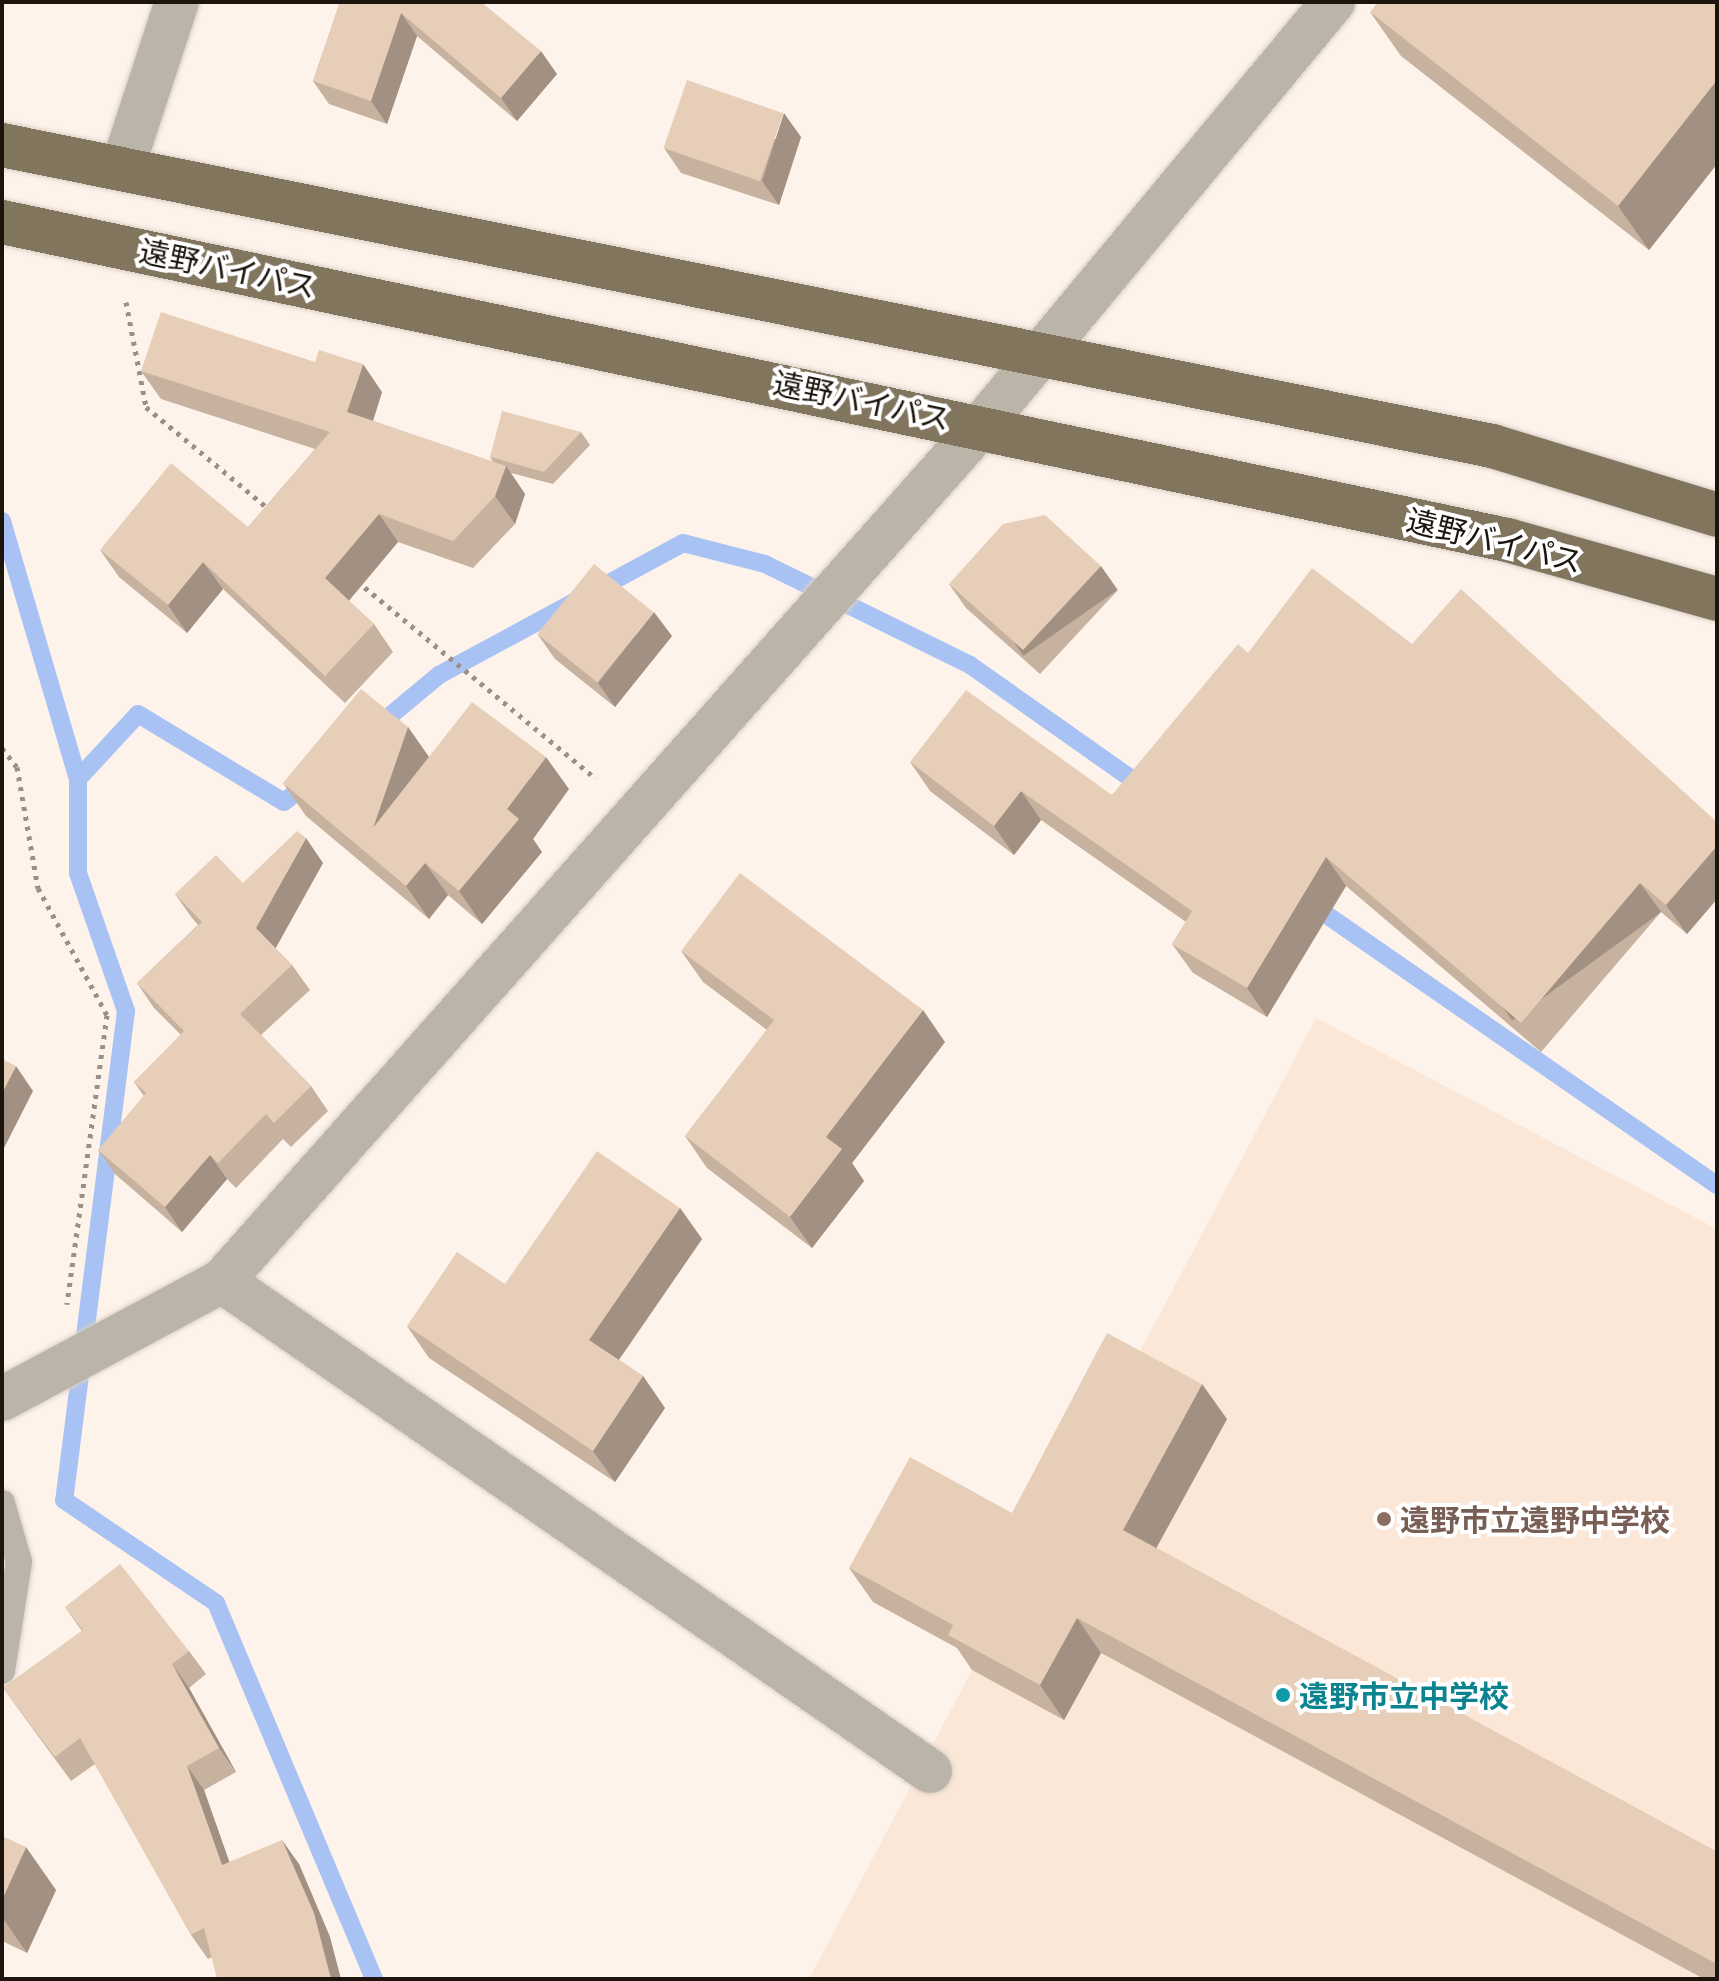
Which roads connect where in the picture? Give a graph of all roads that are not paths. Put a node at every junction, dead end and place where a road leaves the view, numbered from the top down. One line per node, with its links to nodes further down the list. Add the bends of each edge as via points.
1 (177, 2): 4 (street)
2 (1333, 2): 6 (street)
3 (2, 145): 4 (highway)
4 (122, 169): 6 (highway)
5 (2, 222): 7 (highway, 遠野バイパス)
6 (1045, 352): 7 (street); 8 (highway, via 1492,446)
7 (982, 425): 9 (highway, 遠野バイパス, via 1507,540); 10 (street, via 633,810)
8 (1717, 515)
9 (1717, 599)
10 (222, 1281): 11 (street); 14 (street)
11 (2, 1399)
12 (2, 1503): 13 (lane, via 19,1562)
13 (2, 1671)
14 (930, 1771)

